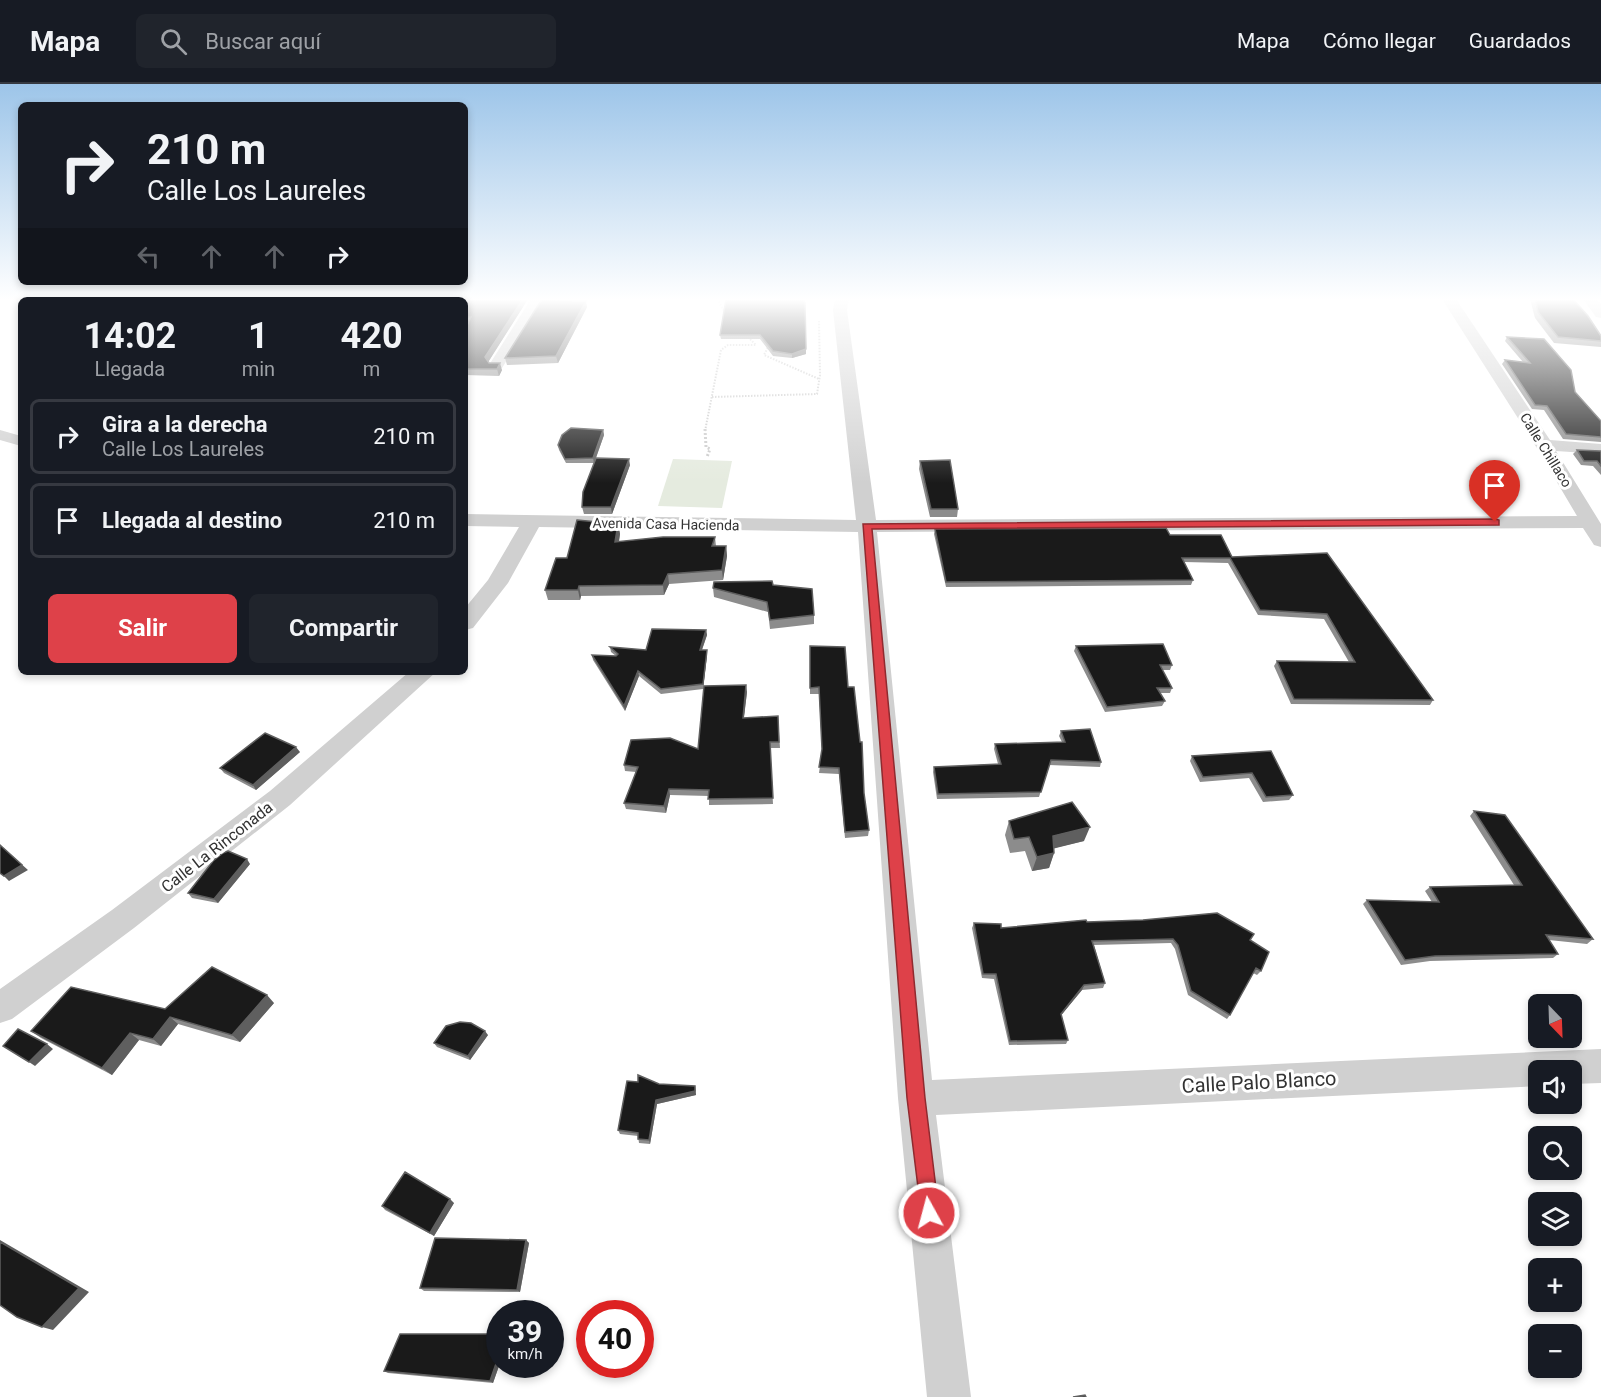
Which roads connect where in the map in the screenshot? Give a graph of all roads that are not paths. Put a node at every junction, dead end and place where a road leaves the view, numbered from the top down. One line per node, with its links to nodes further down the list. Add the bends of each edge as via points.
1 (500, 360): 4 (street)
2 (846, 360): 12 (street)
3 (1489, 360): 7 (street, Calle Chillaco)
4 (497, 365)
5 (0, 435): 6 (street)
6 (18, 440)
7 (1544, 445): 8 (street); 10 (street, Calle Chillaco)
8 (1601, 449)
9 (468, 520): 11 (street, Avenida Casa Hacienda)
10 (1589, 522): 12 (street, Avenida Casa Hacienda); 13 (street, Calle Chillaco)
11 (531, 523): 12 (street, Avenida Casa Hacienda); 14 (street, via 497,583)
12 (867, 526): 18 (street)
13 (1601, 541)
14 (468, 619)
15 (421, 675): 16 (street, Calle La Rinconada, via 280,798)
16 (0, 1008)
17 (1601, 1066): 18 (street, Calle Palo Blanco)
18 (916, 1098): 19 (street)
19 (949, 1397)

